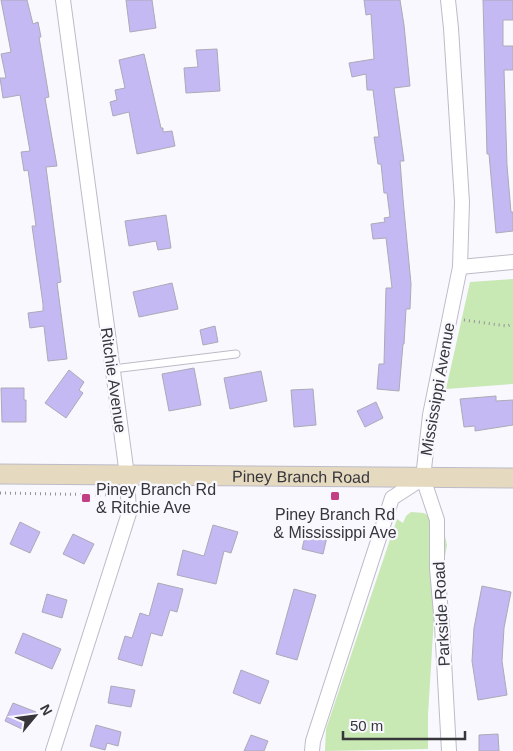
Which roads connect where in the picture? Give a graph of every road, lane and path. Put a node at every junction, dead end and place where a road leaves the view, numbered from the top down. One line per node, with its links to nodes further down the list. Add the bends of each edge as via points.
1 (63, 0): 8 (street, Ritchie Avenue)
2 (448, 0): 4 (street, Mississippi Avenue, via 462,202)
3 (513, 262): 4 (street)
4 (460, 267): 5 (street, Mississippi Avenue)
5 (450, 318): 6 (path, via 507,326); 11 (street, Mississippi Avenue, via 430,415)
6 (513, 324)
7 (236, 354): 8 (lane)
8 (113, 369): 10 (street, Ritchie Avenue)
9 (0, 474): 10 (main road, Piney Branch Road)
10 (127, 475): 11 (main road, Piney Branch Road); 14 (street, Ritchie Avenue)
11 (423, 478): 12 (main road, Piney Branch Road); 16 (street, Mississippi Avenue, via 392,498); 17 (street, Parkside Road, via 438,520 437,568)
12 (513, 478)
13 (0, 493): 14 (path)
14 (128, 497): 15 (street, Ritchie Avenue, via 129,513)
15 (53, 751)
16 (312, 751)
17 (449, 751)

